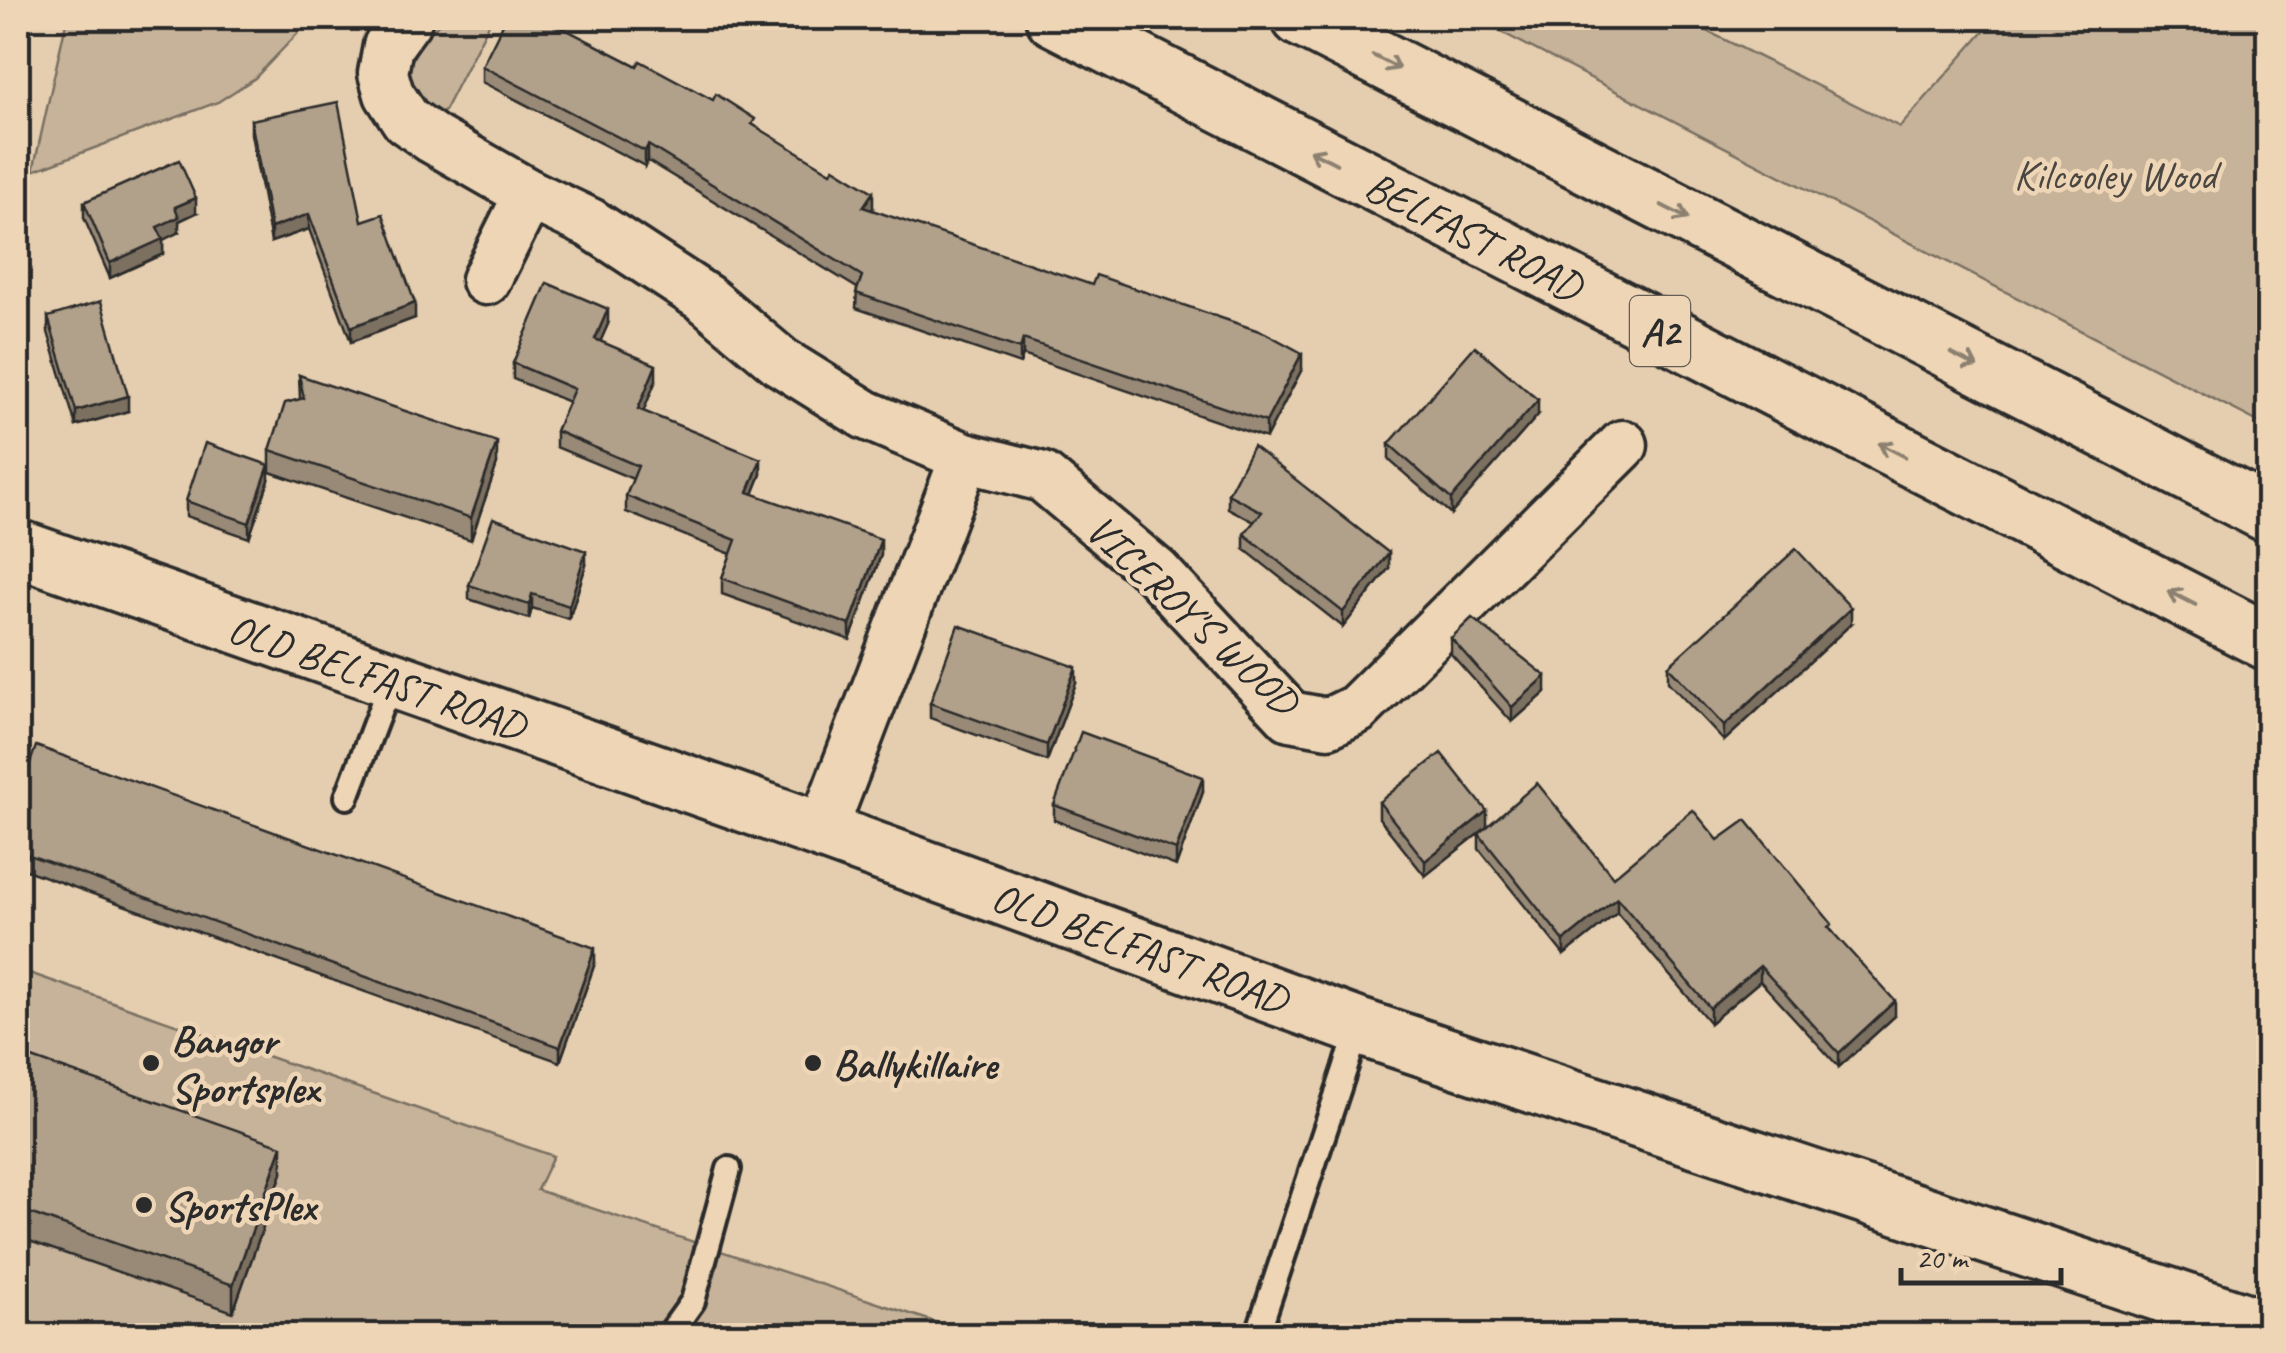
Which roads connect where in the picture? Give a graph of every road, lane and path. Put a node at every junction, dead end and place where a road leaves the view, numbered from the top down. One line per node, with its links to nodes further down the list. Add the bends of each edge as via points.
1 (1054, 18): 10 (main road, BELFAST ROAD / A2, one-way to 1)
2 (1300, 18): 8 (main road, one-way to 8)
3 (406, 20): 4 (street, VICEROY'S WOOD, via 388,46 383,73 406,120)
4 (529, 194): 5 (street); 7 (street, VICEROY'S WOOD, via 590,223 706,299 781,362 866,415)
5 (486, 280)
6 (1622, 445): 7 (street, VICEROY'S WOOD, via 1356,709 1328,722 1290,716 1156,572 1044,477)
7 (965, 457): 13 (street)
8 (2268, 514)
9 (18, 548): 11 (main road, OLD BELFAST ROAD)
10 (2268, 642)
11 (391, 681): 12 (lane); 13 (main road, OLD BELFAST ROAD)
12 (347, 798)
13 (822, 832): 14 (main road, OLD BELFAST ROAD)
14 (1359, 1027): 16 (main road, OLD BELFAST ROAD); 18 (lane)
15 (729, 1169): 17 (lane, via 693,1302)
16 (2268, 1330)
17 (668, 1336)
18 (1257, 1336)

